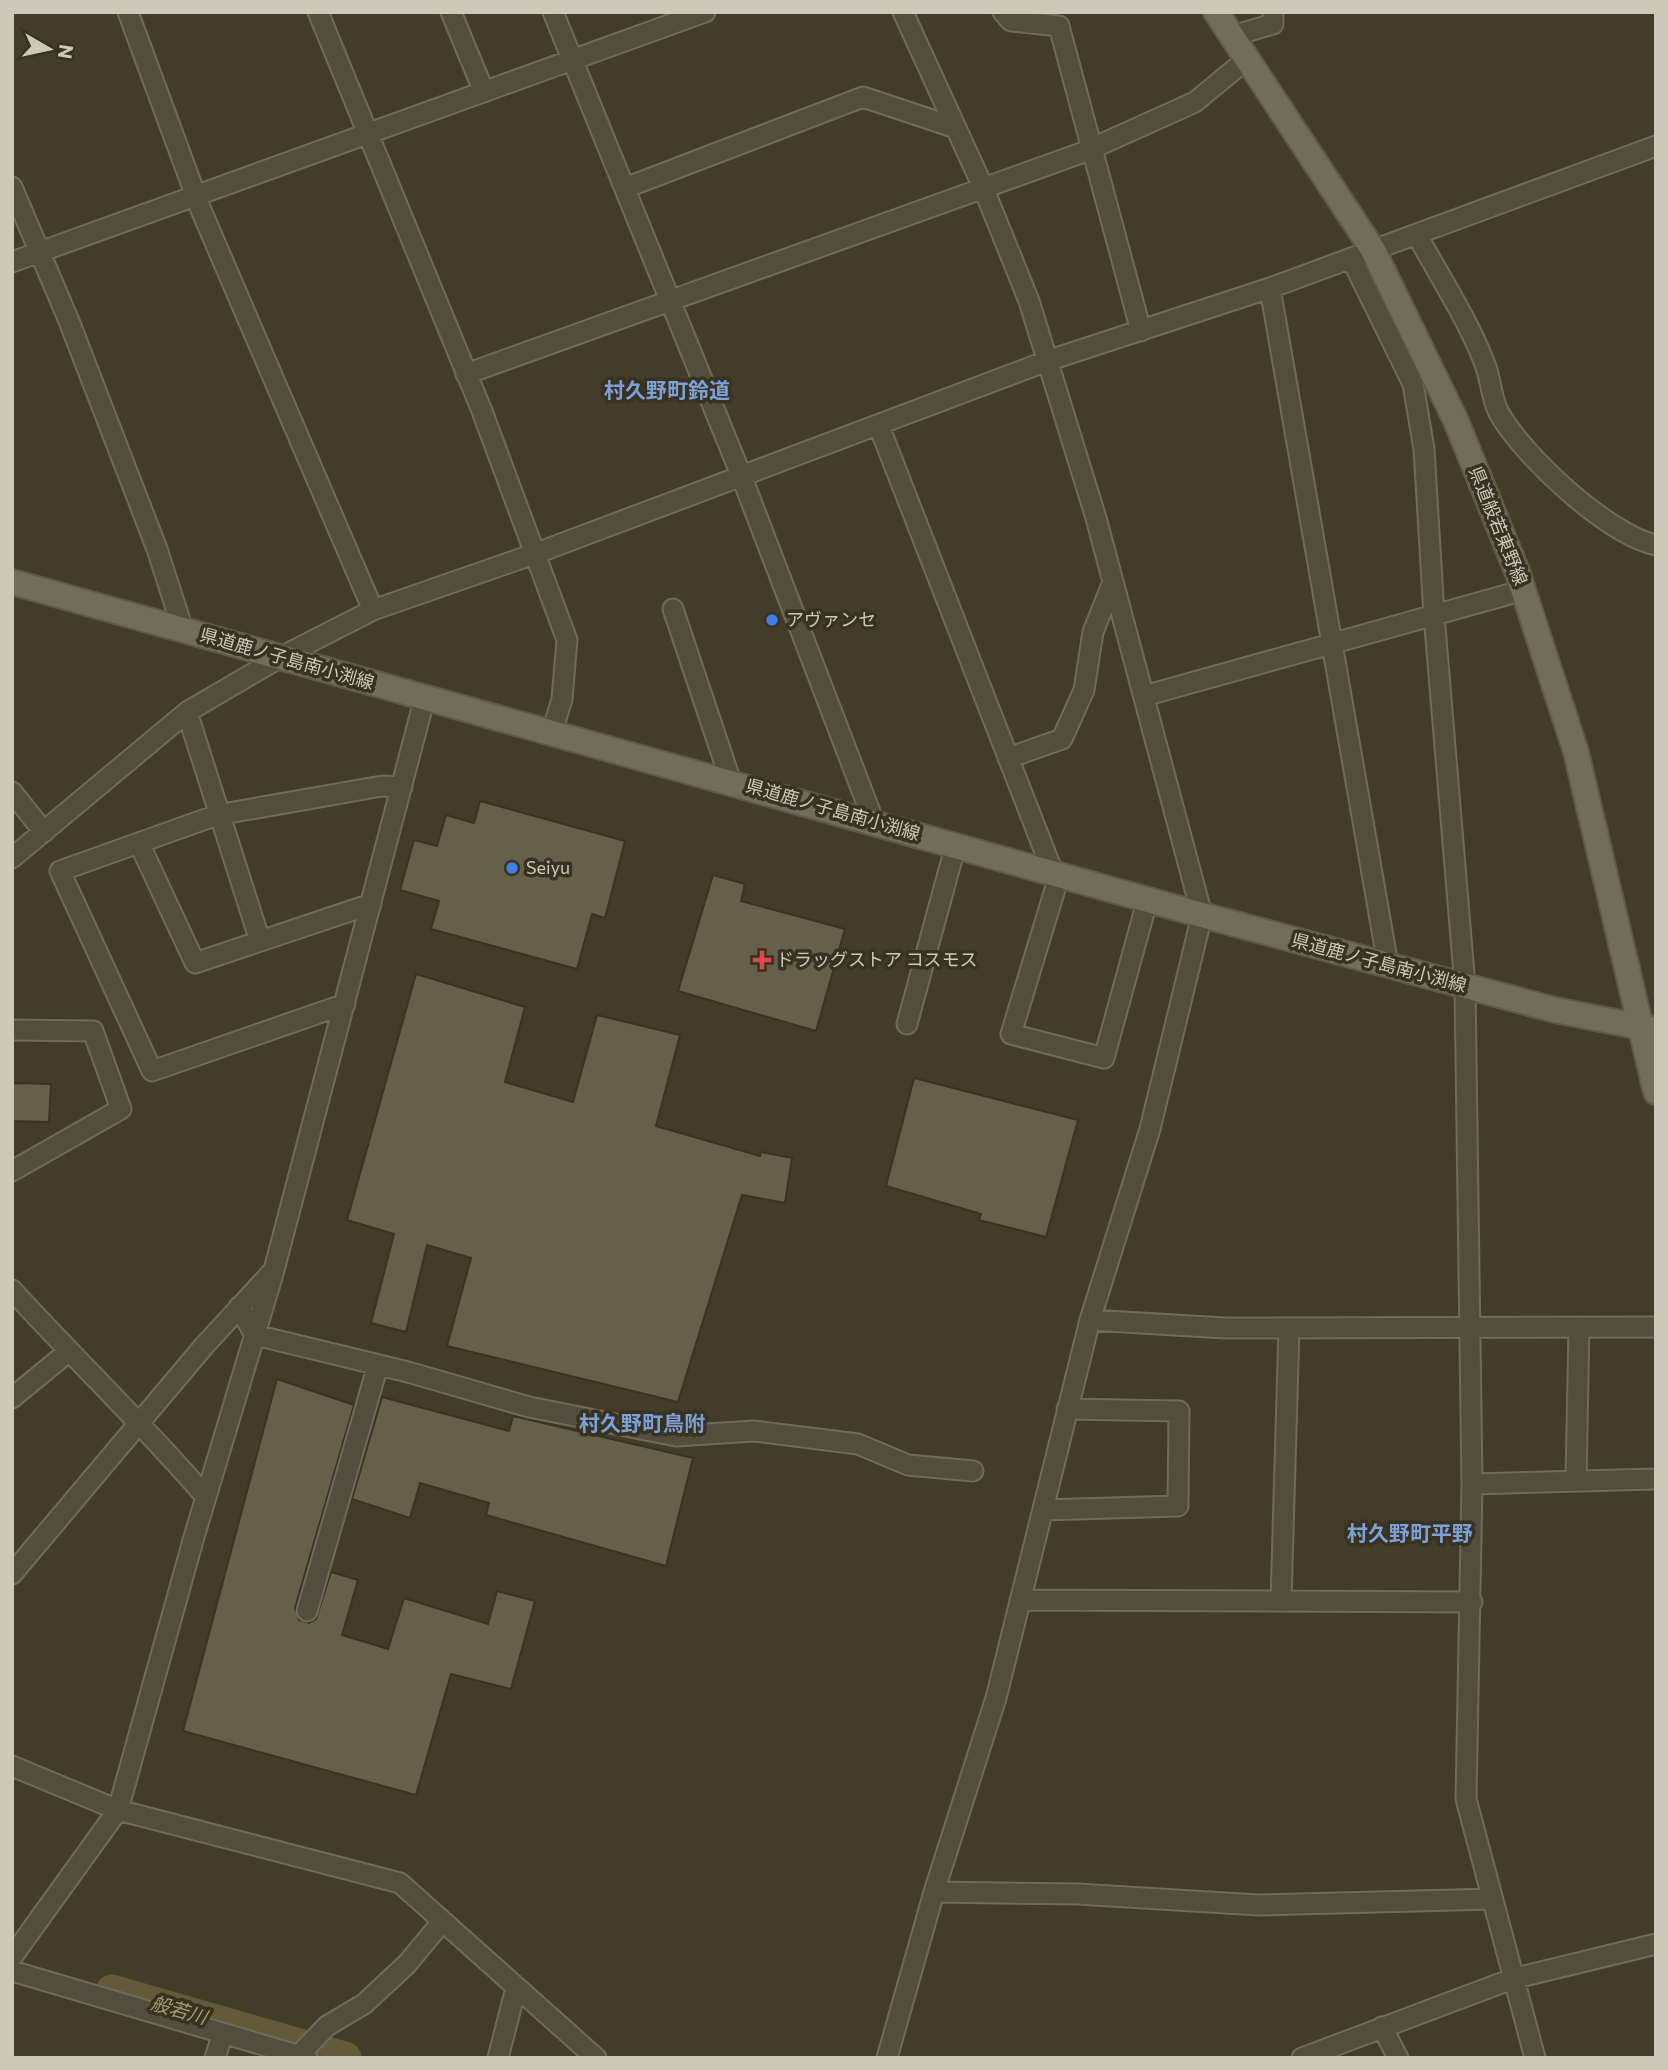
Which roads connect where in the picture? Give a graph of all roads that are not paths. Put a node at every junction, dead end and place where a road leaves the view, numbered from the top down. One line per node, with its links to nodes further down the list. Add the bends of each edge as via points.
1 (128, 12): 22 (street)
2 (318, 12): 16 (street)
3 (451, 12): 14 (street)
4 (553, 12): 13 (street)
5 (705, 12): 13 (street)
6 (903, 12): 15 (street)
7 (1003, 12): 10 (street, via 1011,22)
8 (1216, 12): 11 (main road, 県道般若東野線)
9 (1273, 12): 11 (street, via 1273,24)
10 (1060, 19): 18 (street)
11 (1232, 36): 12 (main road, 県道般若東野線)
12 (1247, 59): 18 (street, via 1195,102); 25 (main road, 県道般若東野線)
13 (573, 61): 14 (street); 21 (street)
14 (484, 92): 16 (street)
15 (956, 128): 20 (street); 21 (street, via 863,97)
16 (367, 133): 22 (street); 31 (street)
17 (1656, 146): 23 (street)
18 (1090, 149): 20 (street); 29 (street)
19 (12, 187): 24 (street)
20 (983, 187): 28 (street); 30 (street, via 1029,301)
21 (625, 188): 28 (street)
22 (197, 195): 24 (street); 40 (street)
23 (1417, 235): 25 (street); 34 (street, via 1486,366 1498,412 1520,442 1573,496 1620,530)
24 (40, 253): 26 (street); 42 (street, via 157,549)
25 (1362, 254): 27 (street); 38 (main road, 県道般若東野線, via 1456,421); 41 (street, via 1413,384 1424,449)
26 (12, 262)
27 (1270, 288): 29 (street); 43 (street)
28 (671, 302): 31 (street); 33 (street)
29 (1141, 331): 30 (street)
30 (1047, 361): 32 (street); 37 (street)
31 (466, 374): 35 (street)
32 (879, 426): 33 (street); 49 (street)
33 (741, 475): 35 (street); 54 (street)
34 (1656, 545)
35 (537, 553): 40 (street); 48 (street, via 567,640 562,699)
36 (12, 582): 42 (main road, 県道鹿ノ子島南小渕線)
37 (1113, 582): 45 (street); 49 (street, via 1093,632 1084,690 1062,739)
38 (1524, 590): 41 (street); 68 (main road, 県道般若東野線, via 1576,752)
39 (673, 609): 50 (street)
40 (373, 610): 44 (street)
41 (1434, 615): 43 (street); 65 (street)
42 (183, 630): 44 (main road, 県道鹿ノ子島南小渕線)
43 (1332, 644): 45 (street); 64 (street)
44 (279, 658): 46 (main road, 県道鹿ノ子島南小渕線); 47 (street)
45 (1144, 696): 62 (street)
46 (425, 697): 48 (main road, 県道鹿ノ子島南小渕線); 51 (street)
47 (187, 712): 53 (street); 55 (street)
48 (552, 732): 50 (main road, 県道鹿ノ子島南小渕線)
49 (1008, 758): 59 (street)
50 (731, 782): 54 (main road, 県道鹿ノ子島南小渕線)
51 (402, 787): 53 (street, via 382,786); 61 (street)
52 (12, 792): 55 (street)
53 (222, 814): 56 (street); 63 (street)
54 (874, 822): 57 (main road, 県道鹿ノ子島南小渕線)
55 (44, 832): 58 (street)
56 (139, 843): 63 (street, via 195,963); 66 (street, via 60,871 152,1071)
57 (956, 844): 59 (main road, 県道鹿ノ子島南小渕線); 67 (street)
58 (12, 858)
59 (1056, 872): 60 (main road, 県道鹿ノ子島南小渕線); 60 (street, via 1011,1034 1104,1058)
60 (1147, 898): 62 (main road, 県道鹿ノ子島南小渕線)
61 (371, 904): 63 (street); 66 (street)
62 (1202, 915): 64 (main road, 県道鹿ノ子島南小渕線); 75 (street, via 1150,1129)
63 (260, 941)
64 (1388, 965): 65 (main road, 県道鹿ノ子島南小渕線)
65 (1465, 986): 68 (main road, 県道鹿ノ子島南小渕線); 76 (street)
66 (345, 1004): 72 (street)
67 (907, 1024)
68 (1648, 1029): 70 (main road, 県道般若東野線)
69 (12, 1030): 71 (street, via 93,1031 121,1109)
70 (1656, 1092)
71 (12, 1171)
72 (274, 1270): 74 (street); 80 (street)
73 (12, 1290): 81 (street)
74 (239, 1307): 80 (street); 85 (street)
75 (1090, 1320): 79 (street, via 1172,1327); 84 (street)
76 (1472, 1326): 77 (street); 79 (street); 89 (street)
77 (1579, 1326): 78 (street); 88 (street)
78 (1656, 1327)
79 (1289, 1328): 94 (street)
80 (255, 1335): 82 (street); 90 (street)
81 (68, 1352): 83 (street); 85 (street)
82 (378, 1365): 86 (street, via 529,1407 676,1436 754,1431 858,1444 908,1465); 96 (street)
83 (12, 1398)
84 (1067, 1409): 91 (street); 91 (street, via 1179,1411 1178,1506)
85 (140, 1421): 90 (street); 92 (street)
86 (973, 1471)
87 (1656, 1479): 88 (street)
88 (1576, 1480): 89 (street)
89 (1472, 1484): 95 (street)
90 (206, 1497): 98 (street)
91 (1043, 1510): 93 (street)
92 (12, 1574)
93 (1020, 1600): 94 (street); 99 (street, via 996,1698)
94 (1281, 1601): 95 (street)
95 (1472, 1602): 100 (street, via 1466,1799)
96 (307, 1611)
97 (12, 1766): 98 (street)
98 (118, 1810): 101 (street, via 400,1883); 103 (street)
99 (934, 1892): 100 (street, via 1078,1894 1258,1905); 113 (street)
100 (1492, 1899): 105 (street)
101 (441, 1923): 106 (street); 109 (street, via 372,1996 327,2025)
102 (1656, 1944): 105 (street)
103 (12, 1957)
104 (12, 1971): 108 (street)
105 (1512, 1979): 107 (street); 116 (street)
106 (516, 1988): 111 (street); 112 (street)
107 (1382, 2027): 114 (street); 115 (street)
108 (223, 2033): 109 (street); 110 (street)
109 (303, 2057)
110 (215, 2058)
111 (498, 2058)
112 (596, 2058)
113 (887, 2058)
114 (1302, 2058)
115 (1398, 2058)
116 (1535, 2058)

